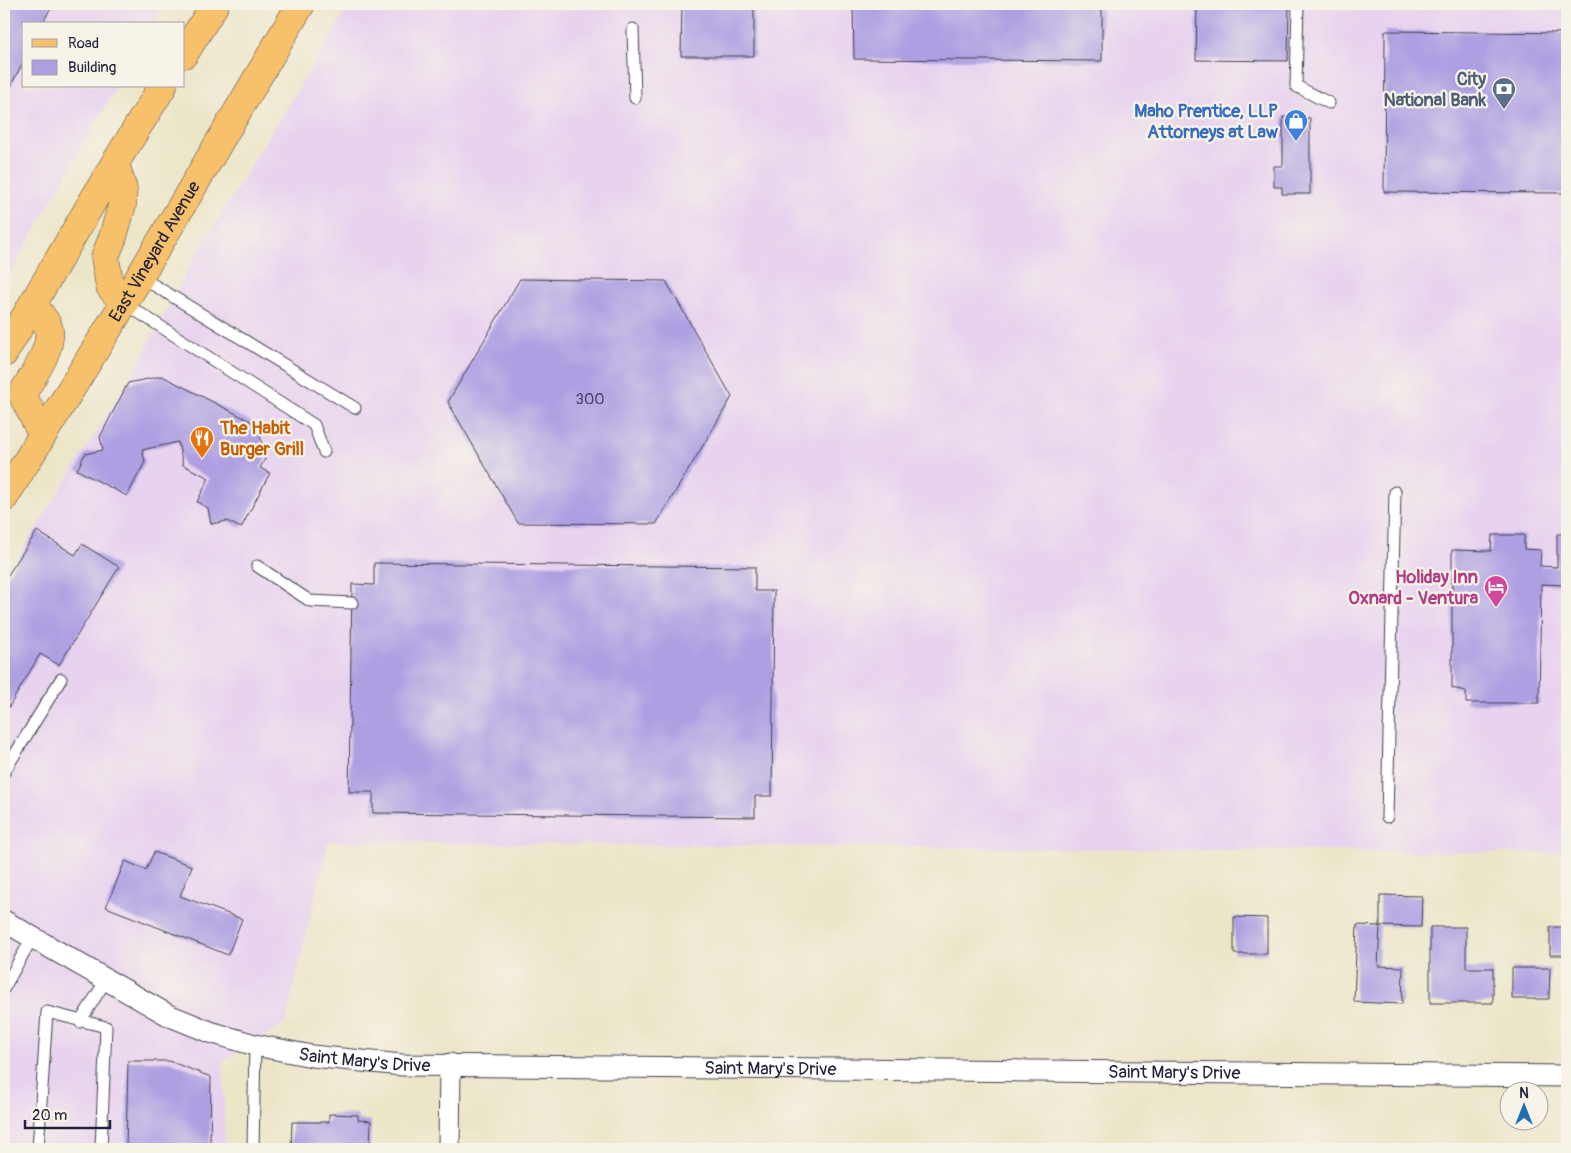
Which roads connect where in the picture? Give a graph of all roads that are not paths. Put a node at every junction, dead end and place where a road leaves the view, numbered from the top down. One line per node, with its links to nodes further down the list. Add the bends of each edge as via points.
1 (214, 4): 5 (main road)
2 (301, 4): 10 (main road, East Vineyard Avenue)
3 (1298, 4): 8 (lane, via 1296,86)
4 (633, 30): 7 (lane)
5 (185, 52)
6 (162, 88): 9 (main road)
7 (635, 98)
8 (1329, 103)
9 (115, 163): 11 (main road); 12 (main road, via 123,188 122,205 105,257 110,287)
10 (139, 276): 12 (main road, East Vineyard Avenue); 14 (lane)
11 (33, 303): 13 (main road); 15 (main road, via 47,325 50,342 22,394)
12 (124, 303): 15 (main road, East Vineyard Avenue); 16 (lane, via 314,425)
13 (4, 353)
14 (354, 408)
15 (42, 434): 18 (main road, East Vineyard Avenue)
16 (324, 452)
17 (1395, 492): 23 (lane)
18 (4, 498)
19 (256, 566): 20 (lane, via 310,601)
20 (352, 603)
21 (61, 679): 22 (lane)
22 (4, 772)
23 (1387, 817)
24 (4, 921): 25 (street, Saint Mary's Drive)
25 (32, 938): 26 (street, Saint Mary's Drive); 27 (lane)
26 (106, 980): 28 (lane); 29 (street, Saint Mary's Drive, via 168,1014 210,1032)
27 (4, 988)
28 (80, 1022): 32 (lane, via 47,1012); 33 (lane, via 106,1027)
29 (255, 1045): 30 (street, Saint Mary's Drive, via 312,1056 402,1065); 34 (lane)
30 (450, 1064): 31 (street, Saint Mary's Drive); 35 (street)
31 (1567, 1076)
32 (38, 1149)
33 (101, 1149)
34 (253, 1149)
35 (449, 1149)

